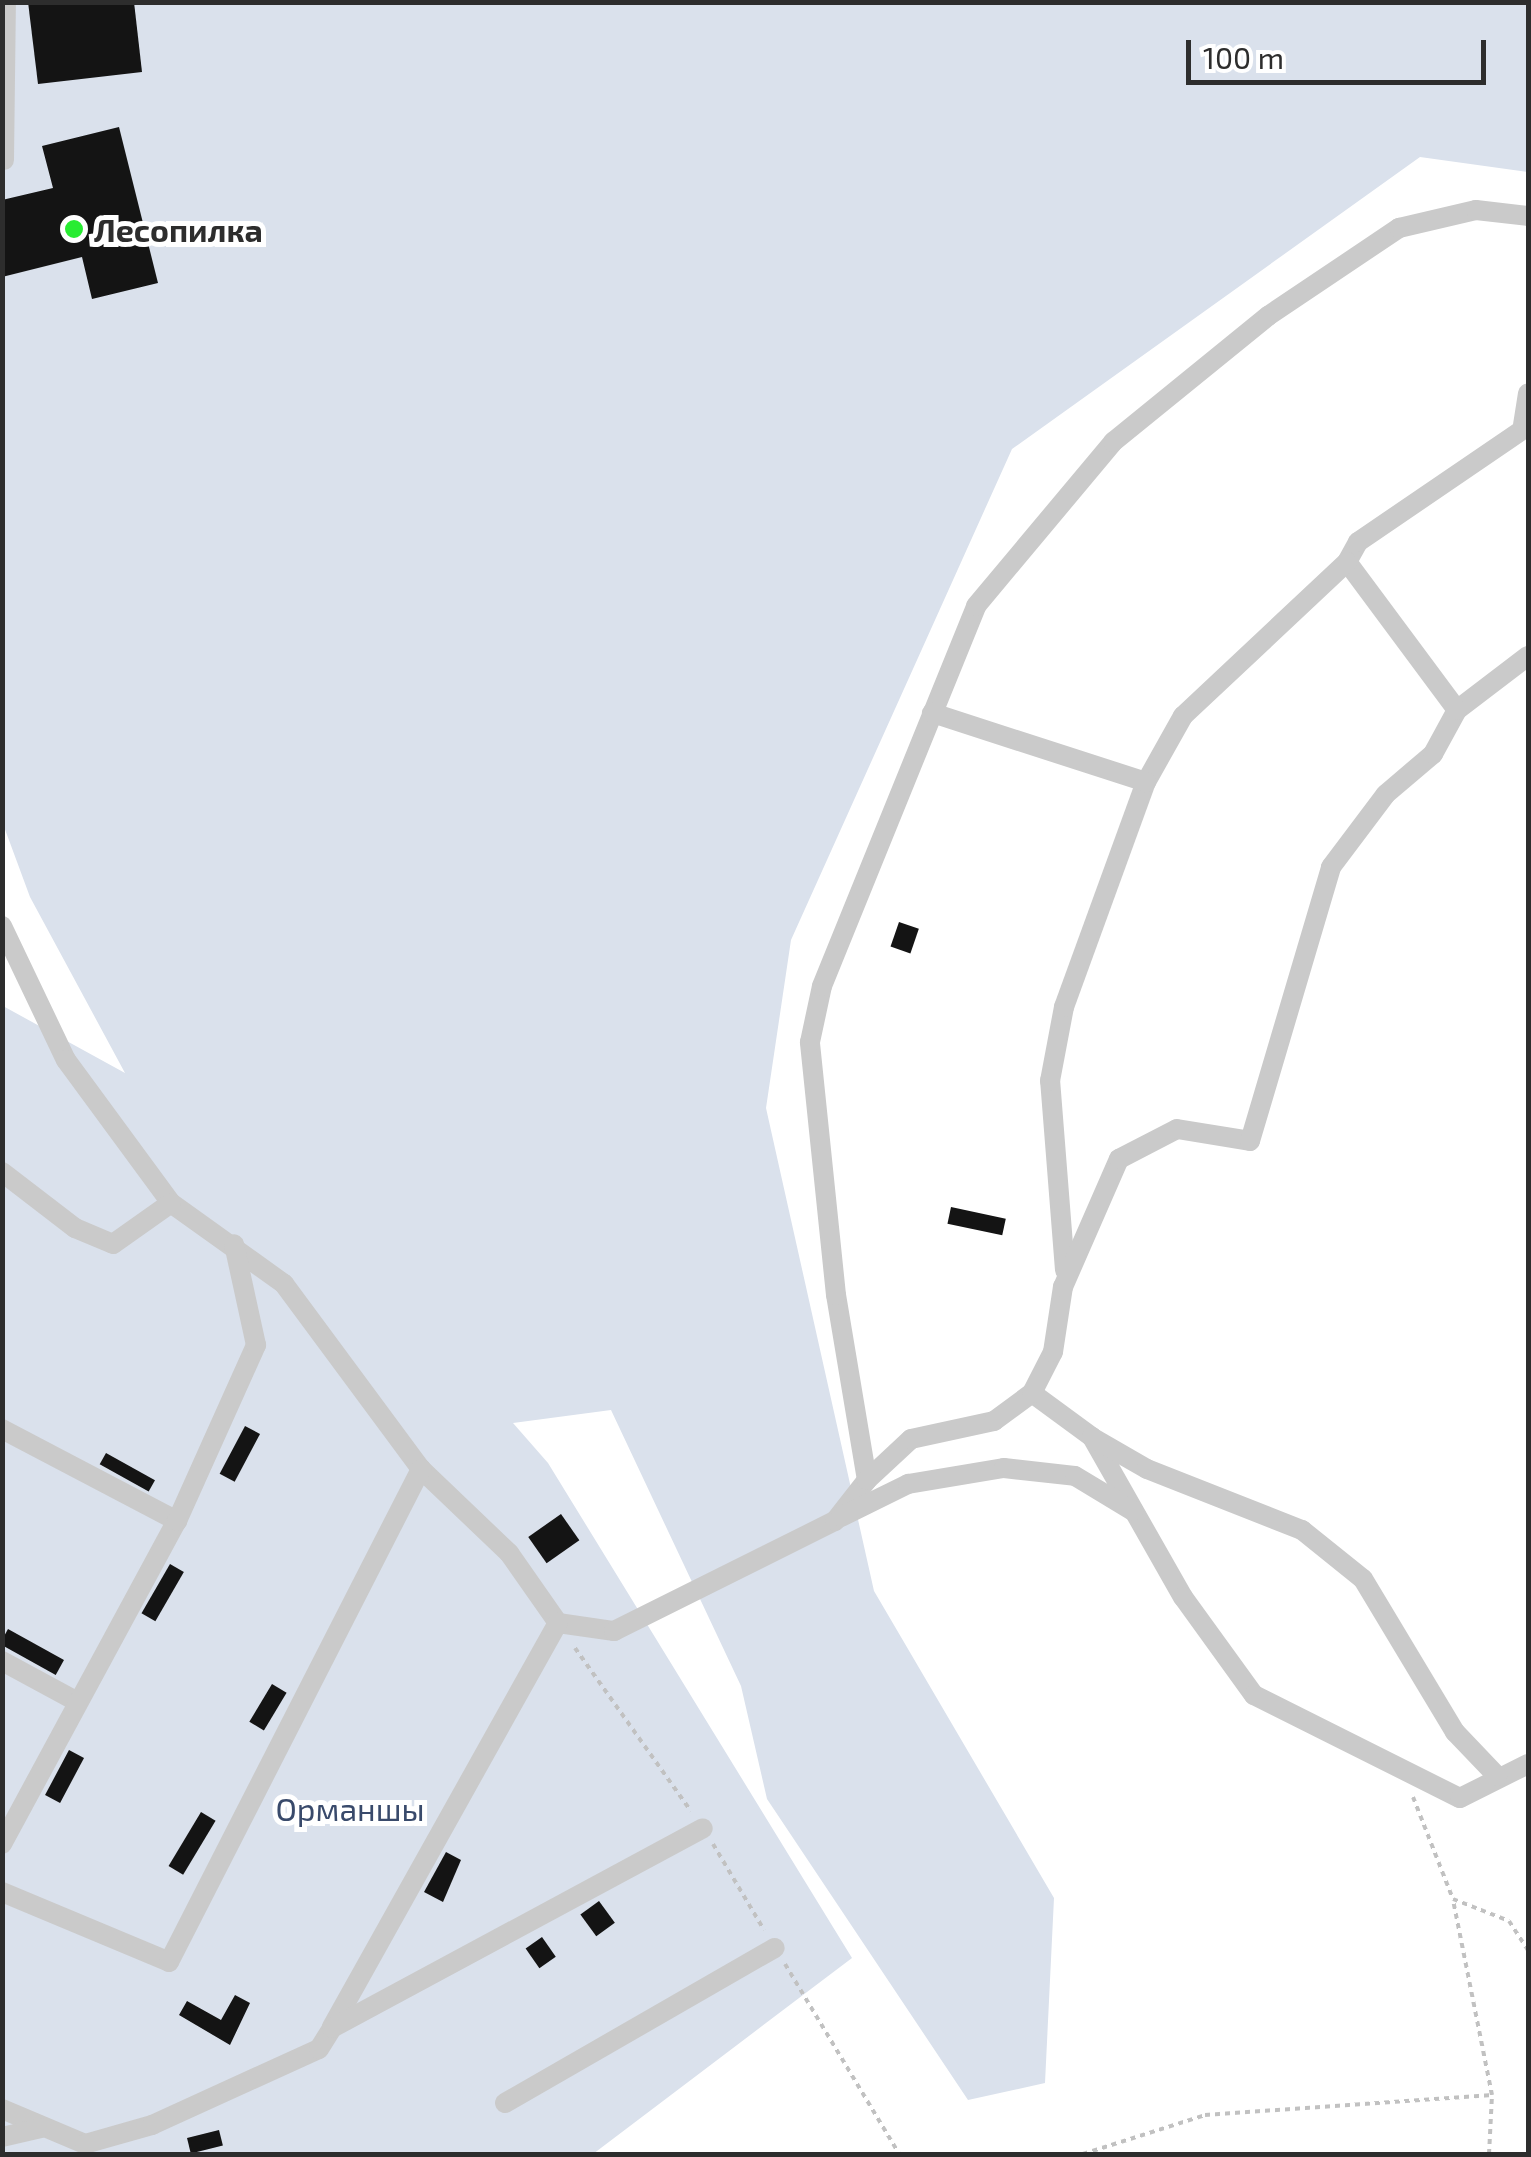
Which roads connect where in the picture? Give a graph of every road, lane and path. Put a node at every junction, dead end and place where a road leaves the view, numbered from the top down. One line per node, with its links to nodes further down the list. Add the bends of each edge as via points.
1 (6, 2): 2 (street)
2 (4, 160)
3 (1528, 216): 9 (street, via 1476,210 1400,228 1168,389 976,606)
4 (1528, 392): 5 (street)
5 (1526, 426): 6 (street, via 1358,542)
6 (1346, 562): 8 (street); 10 (street, via 1183,716)
7 (1528, 656): 8 (street)
8 (1457, 710): 15 (street, via 1433,754 1386,794 1330,867 1250,1141 1177,1129 1119,1159)
9 (932, 713): 10 (street); 20 (street, via 822,986 810,1042 836,1295)
10 (1146, 782): 15 (street, via 1064,1007 1050,1081 1064,1176)
11 (2, 926): 13 (street, via 66,1060)
12 (2, 1172): 13 (street, via 75,1228 112,1244)
13 (171, 1203): 14 (street)
14 (234, 1242): 19 (street, via 284,1284); 23 (street, via 256,1346)
15 (1064, 1287): 16 (street, via 1053,1352)
16 (1032, 1393): 18 (street); 20 (street, via 994,1421 911,1439)
17 (2, 1429): 23 (street)
18 (1092, 1437): 21 (street); 29 (street, via 1147,1469 1302,1530 1363,1578 1455,1732)
19 (421, 1469): 24 (street, via 509,1553); 32 (street, via 169,1962)
20 (868, 1480): 22 (street)
21 (1135, 1512): 22 (street, via 1075,1476 1004,1468 908,1484); 28 (street, via 1254,1695)
22 (835, 1520): 24 (street, via 614,1631)
23 (177, 1521): 26 (street)
24 (558, 1623): 30 (path); 36 (street)
25 (2, 1662): 26 (street)
26 (76, 1701): 31 (street)
27 (1528, 1764): 29 (street)
28 (1402, 1775): 29 (street, via 1460,1798); 33 (path)
29 (1497, 1776)
30 (702, 1828): 34 (path); 36 (street)
31 (2, 1844)
32 (2, 1892)
33 (1453, 1899): 35 (path, via 1509,1921); 37 (path)
34 (775, 1948): 38 (street); 43 (path)
35 (1528, 1950)
36 (332, 2028): 42 (street, via 319,2050 235,2092)
37 (1492, 2095): 44 (path, via 1206,2115); 45 (path)
38 (505, 2103)
39 (2, 2109): 40 (street)
40 (41, 2128): 41 (street); 42 (street)
41 (2, 2137)
42 (84, 2149)
43 (899, 2154)
44 (1083, 2154)
45 (1490, 2154)

